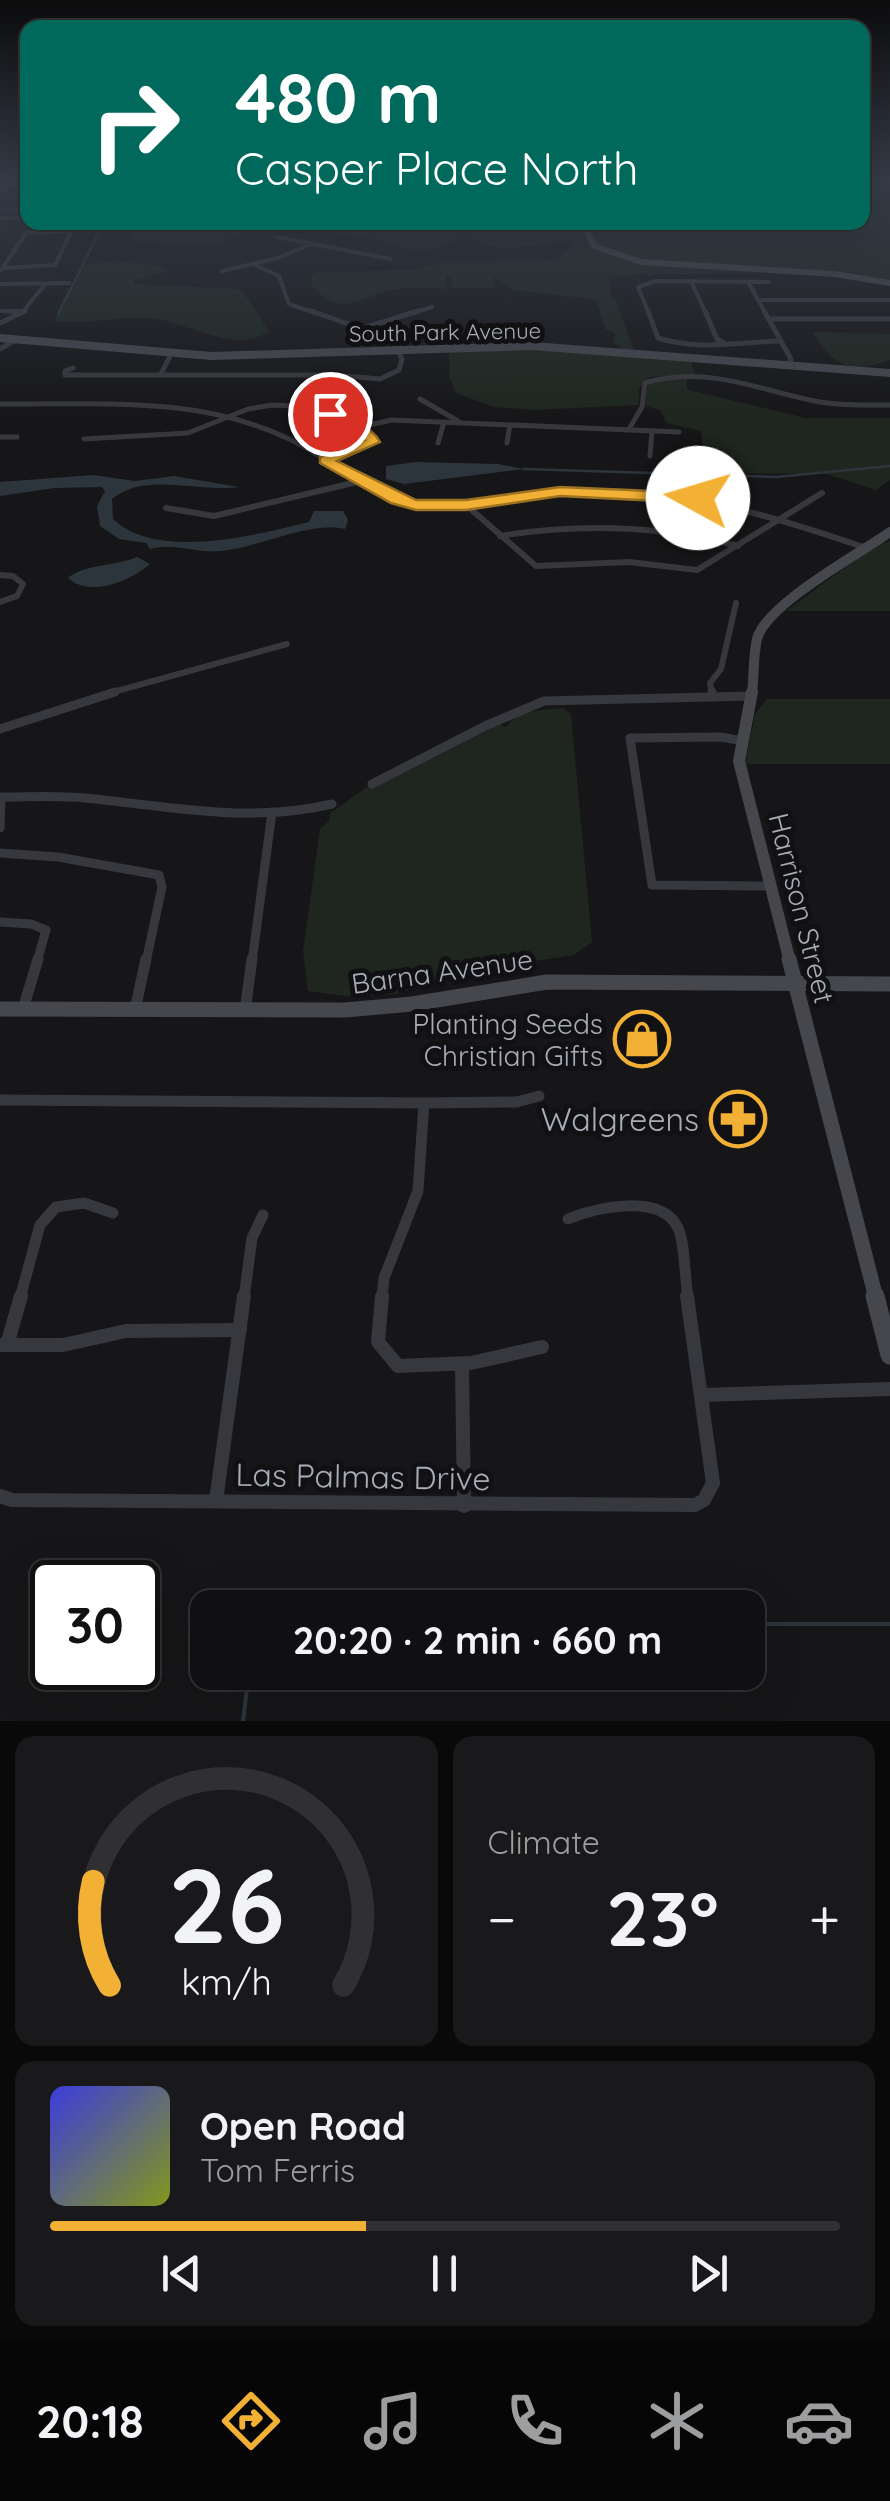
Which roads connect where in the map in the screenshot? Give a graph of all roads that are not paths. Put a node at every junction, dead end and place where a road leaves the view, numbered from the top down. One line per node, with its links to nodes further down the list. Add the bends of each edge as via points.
1 (58, 259): 4 (street)
2 (270, 259): 5 (street)
3 (633, 259): 13 (street)
4 (55, 265): 6 (street)
5 (255, 265): 7 (street); 23 (street, via 279,276 289,304)
6 (2, 270)
7 (222, 271)
8 (691, 282): 9 (street); 27 (street); 27 (street, via 638,287 658,338)
9 (748, 282): 10 (street); 15 (street)
10 (768, 282)
11 (46, 283): 12 (street); 14 (street); 19 (street)
12 (68, 283)
13 (890, 283)
14 (0, 284)
15 (759, 300): 16 (street); 20 (street)
16 (890, 300)
17 (432, 307): 23 (street)
18 (0, 311): 19 (street)
19 (25, 312): 22 (street)
20 (768, 319): 21 (street); 26 (street)
21 (890, 319)
22 (0, 323)
23 (361, 329): 28 (street, via 384,334)
24 (2, 339): 25 (street, South Park Avenue)
25 (15, 340): 29 (street); 30 (street, South Park Avenue)
26 (781, 340): 27 (street); 31 (street, via 790,359)
27 (724, 343)
28 (396, 348): 30 (street, South Park Avenue); 31 (street, South Park Avenue, via 532,346); 33 (street, via 400,370 380,379)
29 (0, 349)
30 (171, 354): 33 (street)
31 (784, 367): 34 (street, South Park Avenue)
32 (73, 368): 33 (street, via 65,375)
33 (161, 374)
34 (890, 374)
35 (420, 399): 40 (street)
36 (0, 404): 38 (street, via 170,406)
37 (890, 405): 44 (street, via 668,378 645,384)
38 (228, 418): 42 (street, via 263,405 308,405); 49 (street, via 180,434); 54 (street, via 274,432)
39 (444, 422): 40 (street); 42 (street, via 383,420); 51 (street)
40 (460, 423): 41 (street)
41 (510, 425): 43 (street); 52 (street)
42 (357, 428): 54 (street, via 370,436 370,444)
43 (580, 428): 44 (street); 50 (street)
44 (630, 430): 45 (street)
45 (652, 431): 46 (street); 53 (street)
46 (678, 432)
47 (0, 437): 48 (street)
48 (17, 437)
49 (84, 439)
50 (577, 442)
51 (438, 443)
52 (507, 443)
53 (650, 456)
54 (325, 460): 55 (street)
55 (361, 481): 57 (street, via 405,502); 58 (street, via 214,516)
56 (822, 493): 59 (street)
57 (466, 505): 59 (street, via 538,493 650,493); 61 (street)
58 (166, 508)
59 (782, 518): 62 (street); 63 (street)
60 (890, 532): 63 (street, Harrison Street)
61 (500, 536): 62 (street, via 556,527 646,527); 64 (street, via 531,564 629,562)
62 (738, 546): 64 (street)
63 (866, 548): 69 (street, Harrison Street, via 764,625)
64 (697, 570)
65 (0, 575): 66 (street, via 23,584 17,596)
66 (0, 602)
67 (736, 603): 70 (street, via 722,670 710,683)
68 (287, 644): 71 (street)
69 (748, 696): 70 (street); 72 (street, Harrison Street, via 750,719)
70 (715, 697): 73 (street, via 544,701)
71 (0, 728)
72 (742, 741): 79 (street, Harrison Street, via 740,761); 79 (street, via 630,738 652,885)
73 (372, 784)
74 (0, 797): 76 (street, via 91,799 175,812); 77 (street)
75 (332, 804): 76 (street)
76 (272, 812): 86 (street)
77 (0, 828)
78 (0, 853): 85 (street, via 159,875 162,887)
79 (770, 886): 81 (street, Harrison Street)
80 (0, 922): 84 (street, via 46,930)
81 (794, 984): 82 (street, Barna Avenue); 86 (street, Barna Avenue, via 547,982 412,1004); 96 (street, Harrison Street)
82 (890, 984)
83 (0, 1009): 84 (street, Barna Avenue)
84 (23, 1009): 85 (street, Barna Avenue)
85 (135, 1010): 86 (street, Barna Avenue)
86 (245, 1011)
87 (540, 1096): 89 (street)
88 (0, 1100): 89 (street)
89 (424, 1103): 97 (street, via 418,1191 384,1278 378,1342 398,1366)
90 (113, 1213): 94 (street, via 84,1203 56,1207 40,1225)
91 (264, 1215): 93 (street, via 252,1238)
92 (568, 1219): 99 (street, via 591,1208 648,1206 678,1227)
93 (240, 1330): 94 (street, via 126,1331 62,1344); 101 (street)
94 (4, 1345)
95 (542, 1347): 97 (street)
96 (890, 1355)
97 (462, 1366): 102 (street)
98 (890, 1389): 99 (street)
99 (702, 1395): 102 (street, Las Palmas Drive, via 714,1483 704,1500 683,1507)
100 (0, 1496): 101 (street, Las Palmas Drive)
101 (216, 1501): 102 (street, Las Palmas Drive)
102 (464, 1506)

